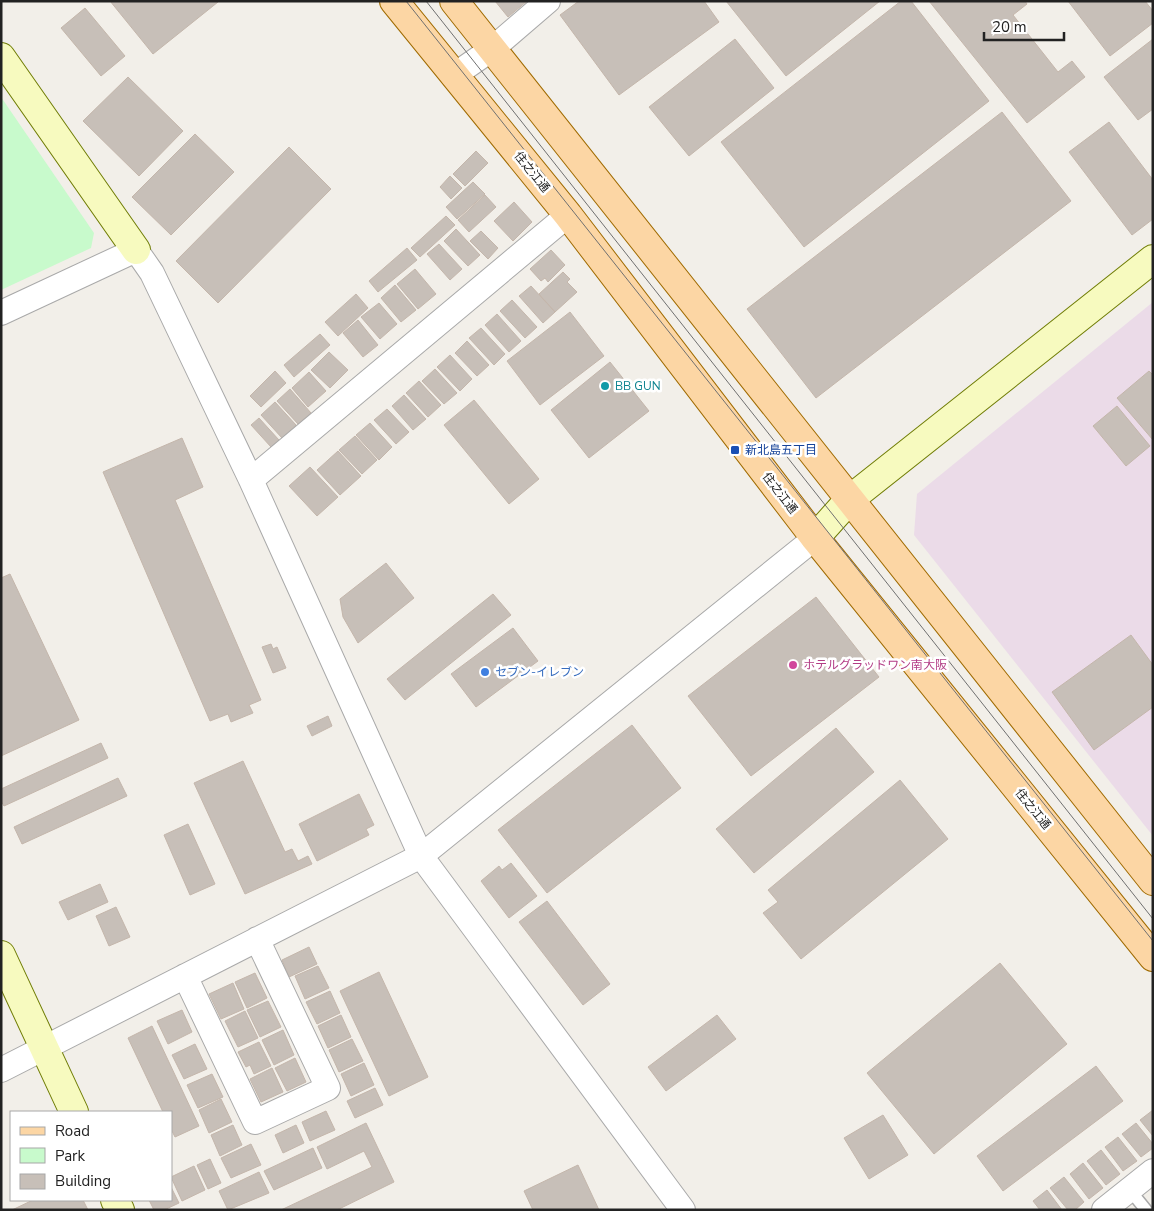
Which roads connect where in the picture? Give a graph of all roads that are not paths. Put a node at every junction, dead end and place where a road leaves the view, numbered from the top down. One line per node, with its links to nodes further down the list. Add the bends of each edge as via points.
1 (394, 1): 6 (main road, 住之江通)
2 (454, 1): 4 (main road)
3 (548, 1): 4 (street)
4 (492, 49): 6 (street); 12 (main road)
5 (1, 57): 8 (street)
6 (453, 76): 7 (main road, 住之江通)
7 (568, 215): 11 (street); 13 (main road, 住之江通)
8 (136, 250): 10 (street); 11 (street, via 152,273)
9 (1153, 260): 12 (street)
10 (1, 313)
11 (251, 480): 14 (street)
12 (849, 500): 13 (street); 15 (main road)
13 (815, 538): 14 (street); 18 (main road, 住之江通)
14 (421, 856): 16 (street); 25 (street)
15 (1153, 881)
16 (257, 939): 19 (street); 19 (street, via 328,1088 255,1122)
17 (1, 955): 20 (street)
18 (1153, 957)
19 (185, 976): 20 (street)
20 (44, 1048): 21 (street); 22 (street)
21 (1, 1070)
22 (74, 1111)
23 (1153, 1171): 24 (street)
24 (1130, 1189): 26 (street); 27 (lane)
25 (682, 1210)
26 (1104, 1210)
27 (1146, 1210)

